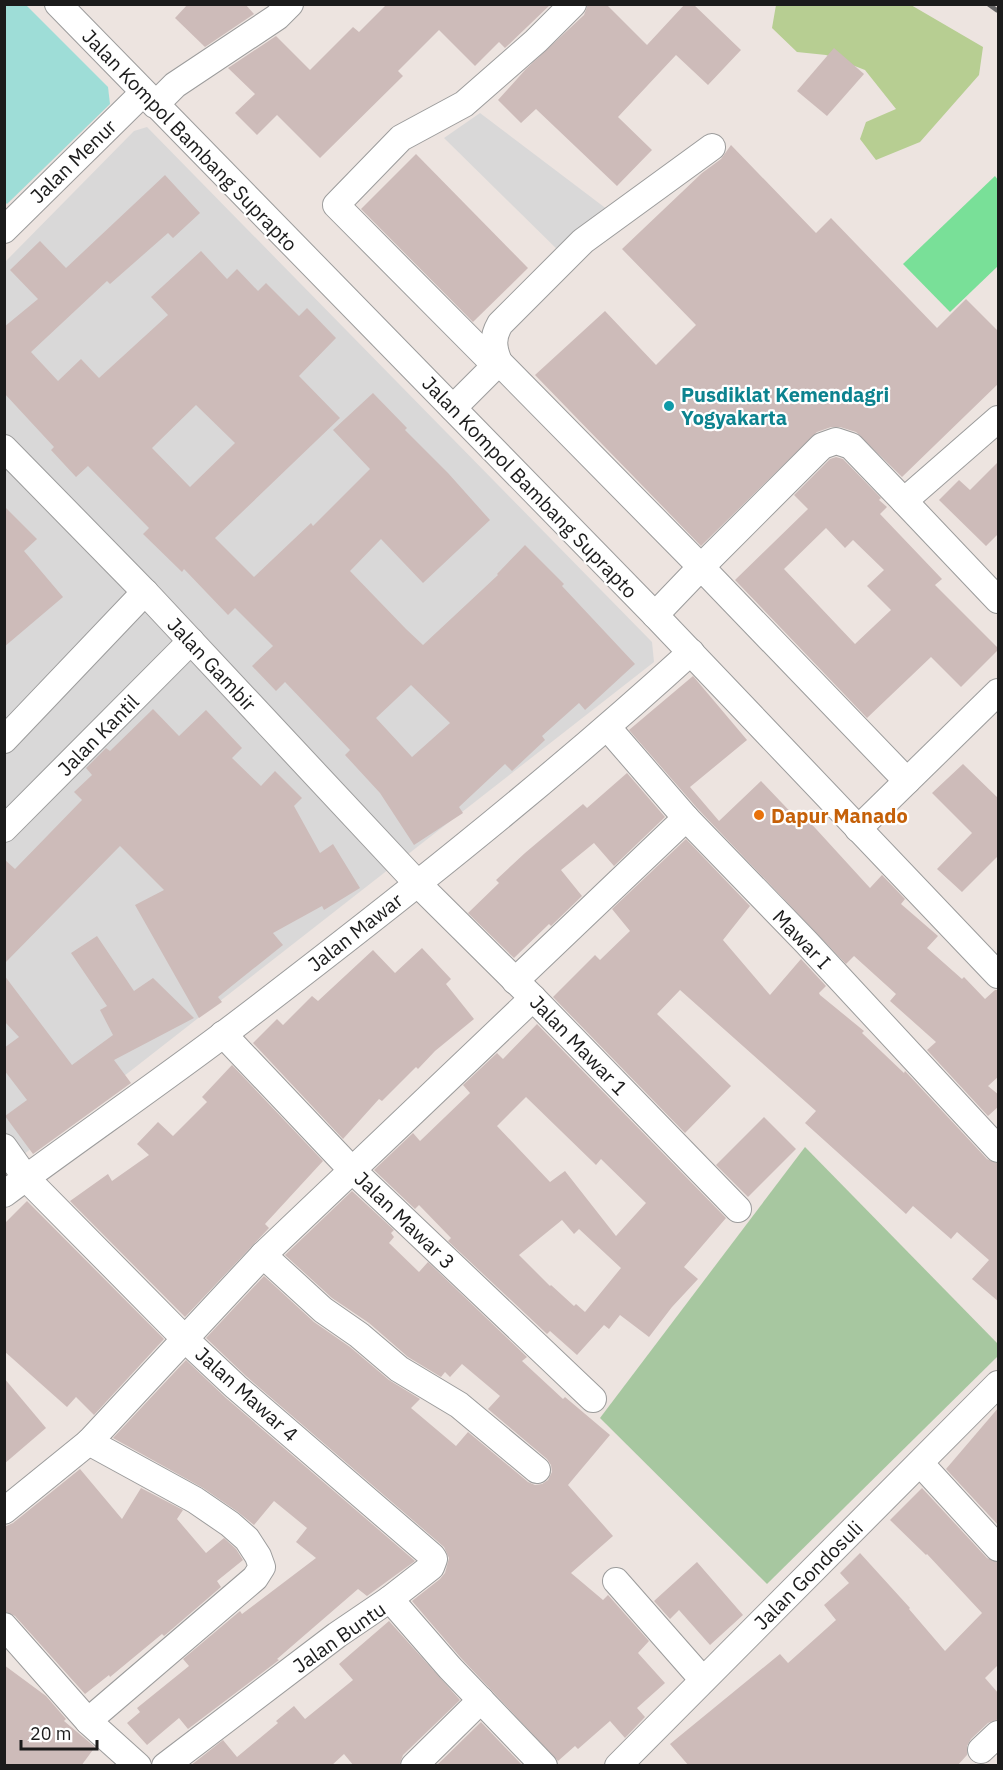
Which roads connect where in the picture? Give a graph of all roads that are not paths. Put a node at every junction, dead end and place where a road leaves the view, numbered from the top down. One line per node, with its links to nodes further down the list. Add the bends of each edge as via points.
1 (58, 4): 4 (street, Jalan Kompol Bambang Suprapto)
2 (290, 4): 4 (street, Jalan Menur, via 277,18)
3 (573, 4): 7 (street, via 464,104 401,138 336,205)
4 (149, 99): 6 (street, Jalan Menur); 8 (street, Jalan Kompol Bambang Suprapto)
5 (712, 147): 7 (street, via 583,241 500,324 493,343)
6 (4, 230)
7 (498, 364): 8 (street); 12 (street)
8 (453, 408): 15 (street, Jalan Kompol Bambang Suprapto)
9 (999, 419): 11 (street)
10 (4, 448): 13 (street, Jalan Gambir)
11 (904, 501): 12 (street, via 850,447 836,441 822,446); 14 (street)
12 (701, 567): 15 (street); 21 (street)
13 (145, 592): 16 (street, Jalan Gambir); 20 (street)
14 (999, 600)
15 (655, 615): 17 (street, Jalan Kompol Bambang Suprapto)
16 (191, 641): 23 (street, Jalan Kantil); 25 (street, Jalan Gambir)
17 (691, 652): 19 (street, Jalan Mawar); 24 (street, Jalan Kompol Bambang Suprapto)
18 (999, 692): 21 (street)
19 (608, 728): 22 (street, Mawar I); 25 (street, Jalan Mawar)
20 (4, 740)
21 (907, 781): 24 (street)
22 (686, 819): 27 (street); 31 (street, Mawar I)
23 (4, 829)
24 (858, 829): 26 (street, Jalan Kompol Bambang Suprapto)
25 (417, 883): 27 (street, Jalan Mawar 1); 29 (street, Jalan Mawar)
26 (999, 975)
27 (515, 981): 28 (street, Jalan Mawar 1)
28 (533, 998): 32 (street); 35 (street, Jalan Mawar 1)
29 (223, 1034): 32 (street, Jalan Mawar 3); 33 (street, Jalan Mawar)
30 (4, 1147): 33 (street, Jalan Mawar 4)
31 (999, 1149)
32 (351, 1169): 36 (street); 39 (street, Jalan Mawar 3)
33 (26, 1178): 34 (street, Jalan Mawar); 37 (street, Jalan Mawar 4)
34 (4, 1194)
35 (738, 1209)
36 (263, 1255): 37 (street); 42 (street, via 323,1310 399,1369 459,1405)
37 (185, 1339): 40 (street); 46 (street, Jalan Mawar 4, via 432,1556 431,1567)
38 (999, 1384): 41 (street, Jalan Gondosuli)
39 (593, 1398)
40 (89, 1442): 43 (street); 50 (street, via 195,1500 230,1524 247,1539 262,1567 255,1578)
41 (920, 1463): 44 (street); 48 (street, Jalan Gondosuli)
42 (537, 1470)
43 (4, 1511)
44 (999, 1548)
45 (616, 1581): 48 (street)
46 (390, 1599): 49 (street, Jalan Buntu); 52 (street, Jalan Buntu)
47 (4, 1626): 50 (street)
48 (703, 1680): 55 (street, Jalan Gondosuli)
49 (481, 1700): 53 (street); 54 (street, Jalan Buntu)
50 (88, 1721): 51 (street)
51 (138, 1766)
52 (165, 1766)
53 (414, 1766)
54 (544, 1766)
55 (618, 1766)

